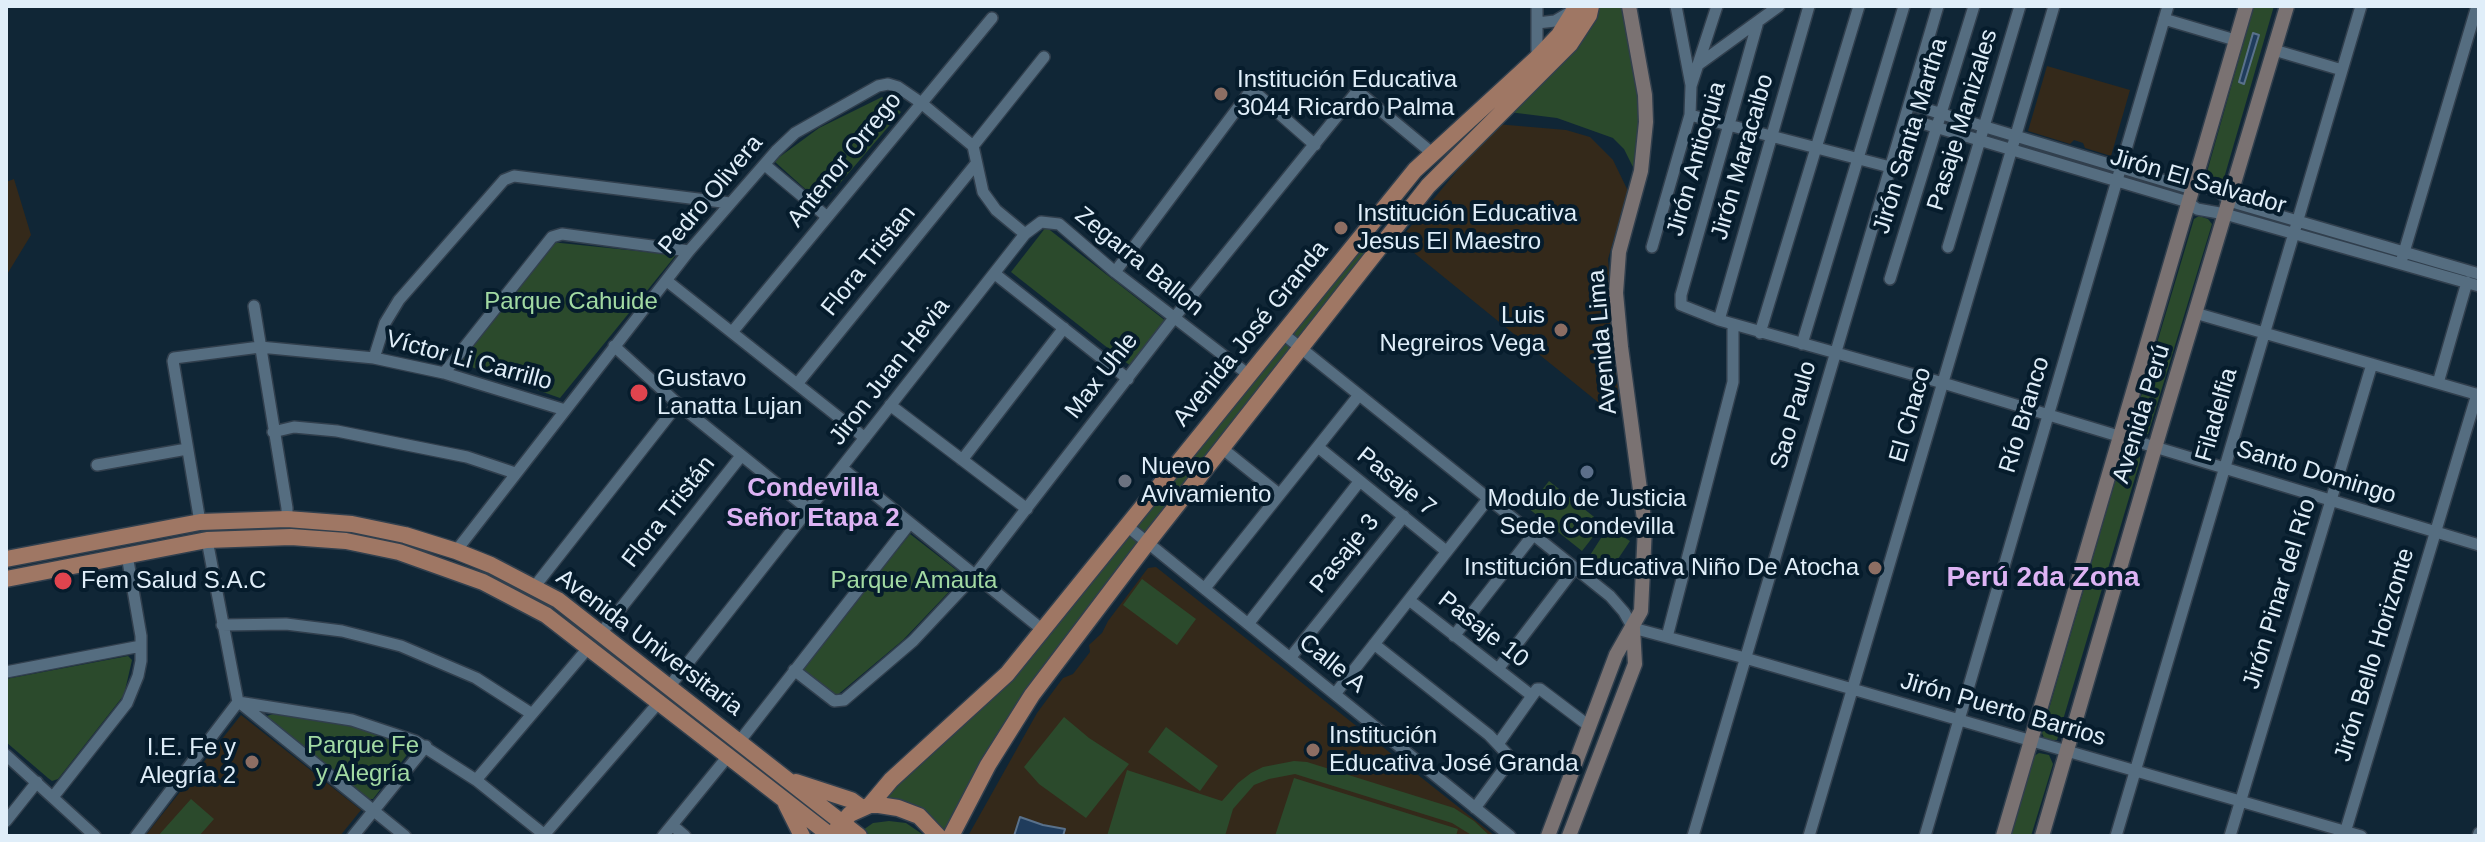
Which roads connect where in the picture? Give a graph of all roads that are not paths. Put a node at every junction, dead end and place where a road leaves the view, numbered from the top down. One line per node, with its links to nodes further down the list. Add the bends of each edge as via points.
1 (1537, 6): 21 (street)
2 (1629, 6): 138 (main road, Avenida Lima, via 1646,122 1641,171 1619,252 1616,293 1645,527 1641,611)
3 (1676, 6): 29 (street)
4 (1717, 6): 27 (street)
5 (1779, 6): 22 (street)
6 (1809, 6): 38 (street, Jirón Maracaibo)
7 (1859, 6): 43 (street)
8 (1904, 6): 46 (street)
9 (1938, 6): 31 (street, Sao Paulo)
10 (1974, 6): 32 (street, Jirón Santa Martha)
11 (2020, 6): 36 (street, Pasaje Manizales)
12 (2054, 6): 39 (street, El Chaco)
13 (2168, 6): 20 (street, Río Branco)
14 (2246, 6): 23 (main road, Avenida Perú)
15 (2287, 6): 24 (main road, Avenida Perú)
16 (2361, 6): 28 (street, Filadelfia)
17 (2477, 6): 60 (street)
18 (1582, 7): 21 (street, via 1555,21); 26 (main road, Avenida José Granda); 81 (main road, Avenida José Granda, via 1570,44 1428,186)
19 (992, 18): 30 (street, Antenor Orrego)
20 (2164, 19): 23 (street); 50 (street, Río Branco)
21 (1537, 23): 26 (street)
22 (1757, 25): 27 (street); 35 (street, Jirón Antioquia)
23 (2235, 40): 51 (main road, Avenida Perú)
24 (2274, 50): 28 (street); 53 (main road, Avenida Perú)
25 (1044, 57): 42 (street)
26 (1537, 58): 45 (main road, Avenida José Granda)
27 (1699, 64): 29 (street)
28 (2342, 70): 55 (street, Filadelfia)
29 (1691, 86): 33 (street)
30 (920, 102): 42 (street); 47 (street, Pedro Olivera, via 898,87 878,86 795,133); 54 (street, Antenor Orrego)
31 (1909, 104): 32 (street, Jirón El Salvador); 34 (street, Sao Paulo)
32 (1940, 113): 36 (street, Jirón El Salvador); 37 (street, Jirón Santa Martha)
33 (1690, 115): 35 (street); 57 (street)
34 (1905, 118): 37 (street, Jirón El Salvador); 49 (street, Sao Paulo)
35 (1730, 123): 38 (street); 67 (street, Jirón Antioquia)
36 (1984, 126): 39 (street, Jirón El Salvador); 40 (street, Pasaje Manizales)
37 (1935, 127): 40 (street, Jirón El Salvador); 64 (street, Jirón Santa Martha)
38 (1772, 134): 43 (street); 71 (street, Jirón Maracaibo)
39 (2015, 136): 44 (street, El Chaco); 50 (street, Jirón El Salvador)
40 (1979, 140): 44 (street, Jirón El Salvador); 58 (street, Pasaje Manizales)
41 (1315, 145): 45 (street, Max Uhle, via 1352,97 1361,94); 61 (street, via 1257,94 1249,93); 70 (street, Max Uhle)
42 (973, 146): 48 (street)
43 (1818, 147): 46 (street); 77 (street)
44 (2012, 149): 50 (street, Jirón El Salvador); 88 (street, El Chaco)
45 (1432, 153): 76 (main road, Avenida José Granda)
46 (1860, 158): 49 (street); 78 (street)
47 (765, 165): 52 (street, Pedro Olivera); 54 (street)
48 (975, 165): 56 (street, via 983,192 996,210); 90 (street, Flora Tristan)
49 (1890, 167): 82 (street, Sao Paulo)
50 (2119, 175): 51 (street, Jirón El Salvador); 96 (street, Río Branco)
51 (2190, 196): 53 (street, Jirón El Salvador, via 2197,209); 53 (street, Jirón El Salvador, via 2204,186 2220,192); 99 (main road, Avenida Perú)
52 (730, 203): 59 (street, Pedro Olivera); 83 (street, via 514,176 504,180 399,300)
53 (2227, 207): 55 (street, Jirón El Salvador); 69 (main road, Avenida Perú)
54 (826, 216): 74 (street, Antenor Orrego)
55 (2295, 227): 60 (street, Jirón El Salvador); 75 (street, Filadelfia)
56 (1025, 234): 61 (street, Zegarra Ballon, via 1041,222 1059,224); 62 (street, Jiron Juan Hevia)
57 (1652, 247)
58 (1948, 247)
59 (689, 251): 65 (street, Pedro Olivera); 85 (street, via 562,234 552,237)
60 (2403, 257): 63 (street, Jirón El Salvador); 66 (street, Jirón El Salvador)
61 (1115, 272): 70 (street, Zegarra Ballon)
62 (995, 274): 73 (street); 94 (street, Jiron Juan Hevia)
63 (2479, 274)
64 (1890, 279)
65 (667, 281): 74 (street); 79 (street, Pedro Olivera)
66 (2473, 284): 89 (street)
67 (1681, 305): 71 (street, Santo Domingo)
68 (254, 306): 80 (street)
69 (2195, 313): 75 (street); 103 (main road, Avenida Perú)
70 (1174, 318): 86 (street, Zegarra Ballon); 87 (street, Max Uhle)
71 (1719, 320): 72 (street, Santo Domingo)
72 (1733, 325): 77 (street, Santo Domingo); 142 (street, via 1733,382)
73 (1064, 328): 87 (street); 105 (street)
74 (733, 331): 90 (street)
75 (2264, 332): 84 (street); 108 (street, Filadelfia)
76 (1282, 333): 81 (street); 86 (main road, Avenida José Granda)
77 (1760, 333): 78 (street, Santo Domingo)
78 (1802, 344): 82 (street, Santo Domingo)
79 (614, 346): 93 (street); 95 (street, Pedro Olivera)
80 (260, 347): 83 (street, Víctor Li Carrillo); 97 (street); 101 (street, Víctor Li Carrillo, via 174,358)
81 (1301, 349): 91 (street); 102 (main road, Avenida José Granda)
82 (1835, 353): 88 (street, Santo Domingo); 147 (street, Sao Paulo)
83 (374, 358): 85 (street, Víctor Li Carrillo)
84 (2372, 364): 89 (street); 113 (street, Jirón Pinar del Río)
85 (444, 373): 95 (street, Víctor Li Carrillo)
86 (1249, 375): 120 (main road, Avenida José Granda)
87 (1128, 379): 115 (street, Max Uhle)
88 (1943, 383): 96 (street, Santo Domingo); 151 (street, El Chaco)
89 (2438, 383): 92 (street)
90 (797, 384): 98 (street)
91 (1359, 395): 100 (street); 112 (street)
92 (2478, 395): 121 (street, Jirón Bello Horizonte)
93 (678, 404): 104 (street); 133 (street)
94 (890, 405): 98 (street, Jiron Juan Hevia); 105 (street)
95 (565, 410): 109 (street, Pedro Olivera)
96 (2047, 416): 99 (street, Santo Domingo); 157 (street, Río Branco)
97 (273, 432): 109 (street, via 294,427 337,431 467,457); 117 (street)
98 (865, 438): 107 (street, Jiron Juan Hevia)
99 (2120, 438): 103 (street, Santo Domingo); 159 (main road, Avenida Perú)
100 (1318, 447): 110 (street, Pasaje 7); 111 (street)
101 (187, 449): 106 (street); 118 (street)
102 (1223, 449): 111 (street); 124 (main road, Avenida José Granda)
103 (2155, 449): 108 (street, Santo Domingo); 163 (main road, Avenida Perú)
104 (741, 456): 114 (street); 140 (street, Flora Tristán)
105 (962, 460): 115 (street)
106 (97, 465)
107 (842, 468): 114 (street, Jiron Juan Hevia); 119 (street)
108 (2224, 469): 113 (street, Santo Domingo); 165 (street, Filadelfia)
109 (515, 473): 126 (street, Pedro Olivera)
110 (1359, 482): 116 (street, Pasaje 7); 136 (street)
111 (1279, 494): 134 (street)
112 (1488, 499): 122 (street); 127 (street)
113 (2331, 501): 121 (street, Santo Domingo); 171 (street, Jirón Pinar del Río)
114 (808, 509): 152 (street, Jiron Juan Hevia)
115 (1027, 509): 131 (street, Max Uhle)
116 (1404, 516): 127 (street, Pasaje 7); 146 (street, Pasaje 3)
117 (287, 519): 118 (main road, Avenida Universitaria); 126 (main road, Avenida Universitaria, via 352,524)
118 (200, 522): 129 (main road, Avenida Universitaria)
119 (910, 523): 131 (street); 149 (street)
120 (1127, 526): 124 (street, Calle A); 139 (main road, Avenida José Granda)
121 (2435, 531): 125 (street, Santo Domingo); 178 (street, Jirón Bello Horizonte)
122 (1533, 535): 130 (street); 141 (street)
123 (207, 540): 128 (main road, Avenida Universitaria); 137 (street); 145 (main road, Avenida Universitaria, via 291,537 399,552 483,582 546,615)
124 (1148, 542): 134 (street, Calle A); 189 (main road, Avenida José Granda, via 1032,695)
125 (2479, 545)
126 (456, 551): 133 (main road, Avenida Universitaria)
127 (1446, 551): 135 (street)
128 (127, 555): 132 (main road, Avenida Universitaria); 144 (street)
129 (6, 559)
130 (1575, 568): 138 (street, via 1610,596); 148 (street)
131 (975, 575): 139 (street); 149 (street, Max Uhle, via 913,641 844,700 834,701)
132 (6, 579)
133 (535, 586): 140 (main road, Avenida Universitaria)
134 (1205, 588): 136 (street, Calle A)
135 (1409, 600): 141 (street, Pasaje 10); 143 (street)
136 (1248, 624): 146 (street, Calle A)
137 (222, 625): 155 (street); 156 (street, via 286,624 401,646 476,678)
138 (1633, 628): 142 (street, Jirón Puerto Barrios); 158 (main road, Avenida Lima, via 1616,655); 192 (main road, Avenida Lima, via 1635,664)
139 (1044, 631): 172 (main road, Avenida José Granda, via 1007,674)
140 (602, 632): 152 (main road, Avenida Universitaria)
141 (1454, 636): 148 (street, Pasaje 10)
142 (1667, 637): 147 (street, Jirón Puerto Barrios)
143 (1374, 644): 153 (street); 160 (street)
144 (141, 646): 150 (street); 169 (street, via 138,676 127,703)
145 (589, 647): 152 (main road, Avenida Universitaria); 156 (street)
146 (1290, 658): 153 (street, Calle A)
147 (1745, 658): 151 (street, Jirón Puerto Barrios); 193 (street, Sao Paulo)
148 (1498, 669): 154 (street, Pasaje 10)
149 (794, 670): 162 (street)
150 (6, 672)
151 (1854, 689): 157 (street, Jirón Puerto Barrios); 194 (street, El Chaco)
152 (665, 694): 162 (main road, Avenida Universitaria); 179 (street, Jiron Juan Hevia)
153 (1335, 694): 173 (street, Calle A)
154 (1531, 695): 158 (street, Pasaje 10, via 1540,689); 160 (street)
155 (238, 702): 161 (street, via 352,720); 174 (street); 181 (street)
156 (532, 714): 167 (street)
157 (1957, 720): 159 (street, Jirón Puerto Barrios); 195 (street, Río Branco)
158 (1589, 726): 191 (main road, Avenida Lima)
159 (2032, 741): 163 (street, Jirón Puerto Barrios); 196 (main road, Avenida Perú)
160 (1498, 744): 173 (street, via 1509,762)
161 (426, 746): 167 (street); 174 (street)
162 (734, 748): 166 (main road, Avenida Universitaria); 170 (main road, Avenida Universitaria); 176 (street)
163 (2067, 751): 165 (street, Jirón Puerto Barrios); 197 (main road, Avenida Perú)
164 (6, 755): 168 (street)
165 (2136, 770): 171 (street, Jirón Puerto Barrios); 198 (street, Filadelfia)
166 (783, 778): 172 (main road); 177 (main road, Avenida Universitaria)
167 (476, 780): 179 (street)
168 (37, 782): 169 (street); 175 (street)
169 (53, 797): 180 (street)
170 (783, 799): 177 (main road, Avenida Universitaria); 186 (main road)
171 (2241, 801): 178 (street, Jirón Puerto Barrios); 199 (street, Jirón Pinar del Río)
172 (866, 806): 177 (main road, Avenida José Granda); 188 (main road, via 919,816)
173 (1475, 808): 190 (street, Calle A)
174 (373, 810): 182 (street); 183 (street)
175 (6, 821)
176 (672, 825): 184 (street); 185 (street)
177 (835, 832): 187 (main road, Avenida Universitaria)
178 (2344, 834): 200 (street, Jirón Puerto Barrios)
179 (545, 835)
180 (95, 836)
181 (136, 836)
182 (353, 836)
183 (405, 836)
184 (663, 836)
185 (685, 836)
186 (802, 836)
187 (859, 836)
188 (938, 836)
189 (951, 836)
190 (1510, 836)
191 (1548, 836)
192 (1569, 836)
193 (1693, 836)
194 (1809, 836)
195 (1925, 836)
196 (2003, 836)
197 (2042, 836)
198 (2116, 836)
199 (2230, 836)
200 (2361, 836)

